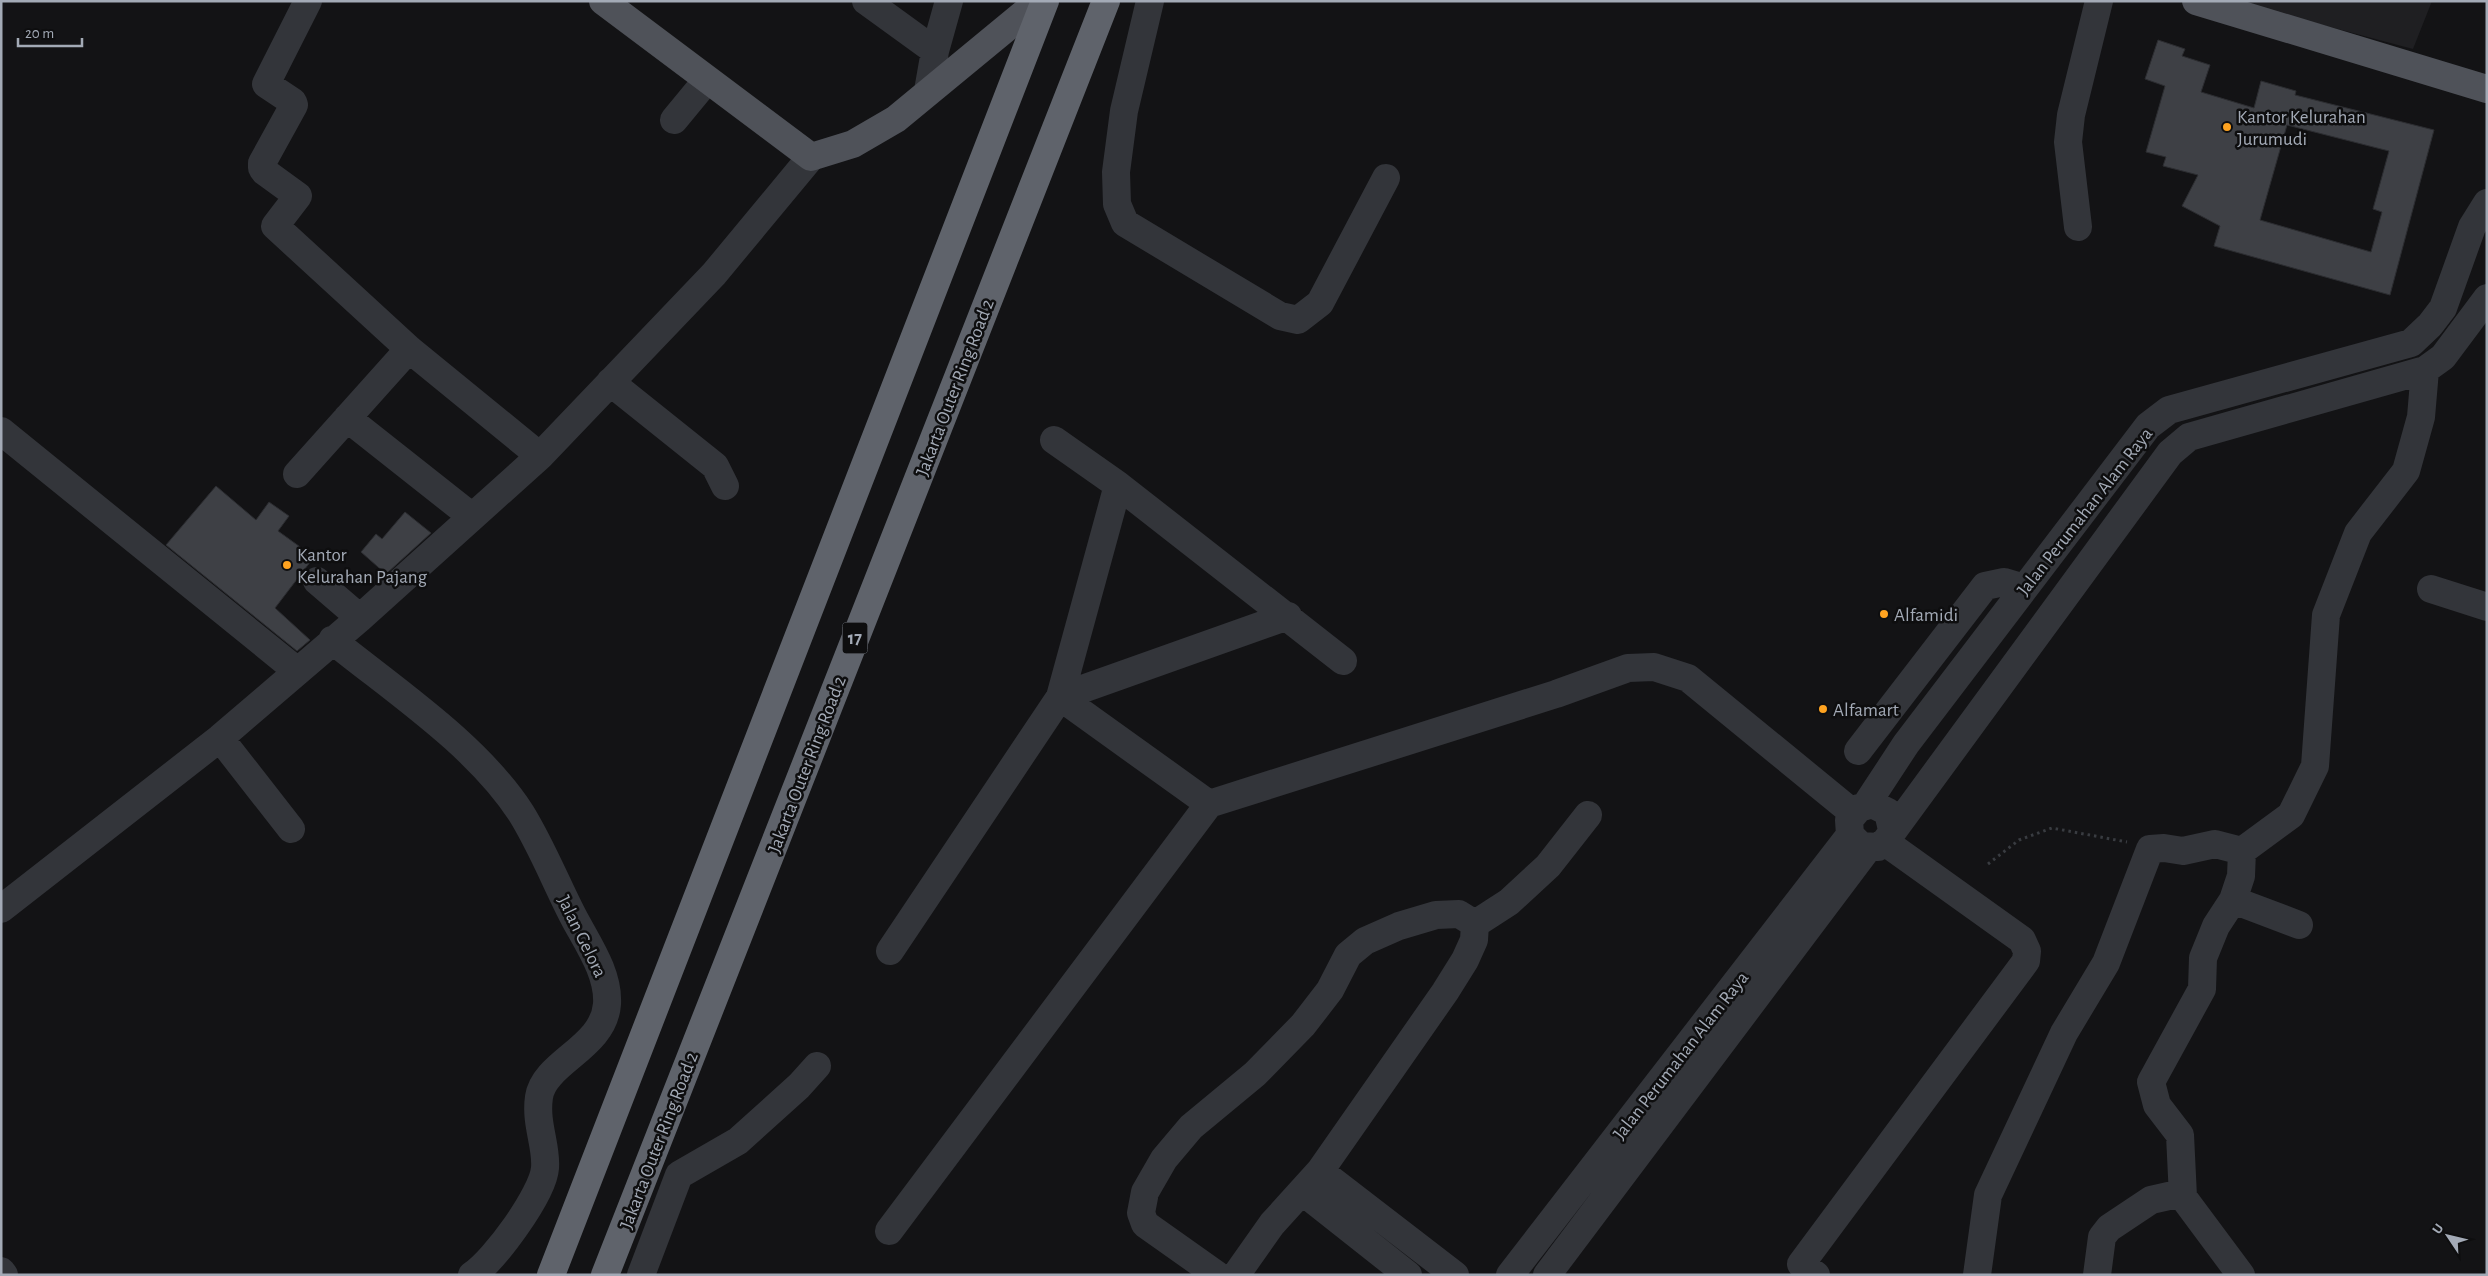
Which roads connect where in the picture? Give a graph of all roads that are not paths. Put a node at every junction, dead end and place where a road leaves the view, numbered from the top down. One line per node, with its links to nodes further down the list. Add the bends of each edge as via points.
1 (308, 1): 22 (street, via 266,84 294,105 262,168 298,196 275,226)
2 (603, 1): 13 (main road)
3 (866, 1): 12 (street)
4 (949, 1): 12 (street)
5 (1039, 1): 15 (main road)
6 (1045, 1): 72 (highway)
7 (1106, 1): 73 (highway, Jakarta Outer Ring Road 2 / 17)
8 (1150, 1): 18 (street, via 1124,111 1116,172 1118,204 1125,223 1280,316 1298,320 1320,303)
9 (2099, 1): 20 (street, via 2071,115 2068,142)
10 (2196, 1): 11 (main road)
11 (2226, 6): 14 (main road)
12 (935, 51): 15 (street)
13 (707, 80): 16 (street); 17 (main road)
14 (2487, 89)
15 (928, 91): 17 (main road, via 896,119 853,144)
16 (674, 120)
17 (811, 157): 24 (street, via 714,274)
18 (1386, 178)
19 (2487, 203): 26 (street, Jalan Perumahan Alam Raya, via 2472,227 2443,308 2410,343 2169,410)
20 (2078, 227)
21 (2487, 298): 23 (street, Jalan Perumahan Alam Raya, via 2443,357)
22 (409, 349): 25 (street); 30 (street)
23 (2424, 370): 29 (street, Jalan Perumahan Alam Raya, via 2189,438); 55 (street, via 2421,417 2406,471 2358,534 2326,615 2315,766 2291,815)
24 (610, 382): 30 (street); 33 (street, via 715,466)
25 (348, 418): 31 (street); 34 (street)
26 (2148, 426): 29 (street); 36 (street, Jalan Perumahan Alam Raya)
27 (1, 431): 45 (street)
28 (1054, 440): 32 (street)
29 (2170, 453): 54 (street, Jalan Perumahan Alam Raya)
30 (540, 456): 34 (street)
31 (297, 474)
32 (1118, 485): 39 (street); 46 (street)
33 (725, 486)
34 (472, 516): 40 (street)
35 (317, 581): 40 (street)
36 (2024, 588): 42 (street, via 2004,582 1985,586); 44 (street, Jalan Perumahan Alam Raya)
37 (2431, 589): 38 (street)
38 (2487, 607)
39 (1288, 616): 43 (street); 46 (street)
40 (360, 618): 41 (street)
41 (332, 640): 45 (street); 66 (street, Jalan Gelora, via 470,751 497,781 522,814 607,984 605,1017 586,1044 547,1079 540,1091 537,1112 545,1167 542,1180)
42 (1935, 649): 44 (street); 47 (street)
43 (1342, 661)
44 (1962, 668): 49 (street, Jalan Perumahan Alam Raya)
45 (296, 670): 48 (street)
46 (1060, 697): 51 (street); 60 (street)
47 (1878, 724): 49 (street); 50 (street)
48 (220, 738): 53 (street); 57 (street)
49 (1906, 744): 54 (street, Jalan Perumahan Alam Raya)
50 (1858, 751)
51 (1209, 804): 54 (street, via 1556,694 1628,668 1654,667 1688,678); 65 (street)
52 (1588, 815): 58 (street, via 1548,866 1509,902)
53 (291, 829)
54 (1869, 829): 68 (street, via 2022,940 2027,951 2026,961); 79 (street, Jalan Perumahan Alam Raya); 80 (street, Jalan Perumahan Alam Raya)
55 (2242, 851): 56 (street, via 2241,876); 81 (street, via 2215,844 2166,849 2106,963 2064,1033 1988,1195)
56 (2233, 900): 59 (street); 64 (street, via 2216,926 2204,958 2202,989 2151,1082 2157,1105 2180,1135)
57 (1, 908)
58 (1474, 924): 62 (street, via 1474,940 1465,960); 75 (street, via 1459,914 1436,915 1365,941 1348,955 1330,990 1304,1025 1255,1074 1191,1127 1164,1159 1145,1192 1141,1213 1145,1224)
59 (2299, 925)
60 (890, 951)
61 (817, 1066): 74 (street, via 738,1141 679,1175)
62 (1320, 1171): 63 (street); 78 (street)
63 (1303, 1192): 76 (street, via 1272,1224); 77 (street)
64 (2183, 1197): 82 (street, via 2173,1195 2151,1200 2109,1228 2102,1237); 83 (street)
65 (889, 1231)
66 (505, 1244): 70 (street, Jalan Gelora); 71 (street)
67 (1, 1271): 69 (street)
68 (1803, 1271)
69 (4, 1275)
70 (472, 1275)
71 (493, 1275)
72 (551, 1275)
73 (605, 1275)
74 (640, 1275)
75 (1217, 1275)
76 (1236, 1275)
77 (1408, 1275)
78 (1455, 1275)
79 (1510, 1275)
80 (1547, 1275)
81 (1977, 1275)
82 (2097, 1275)
83 (2241, 1275)

